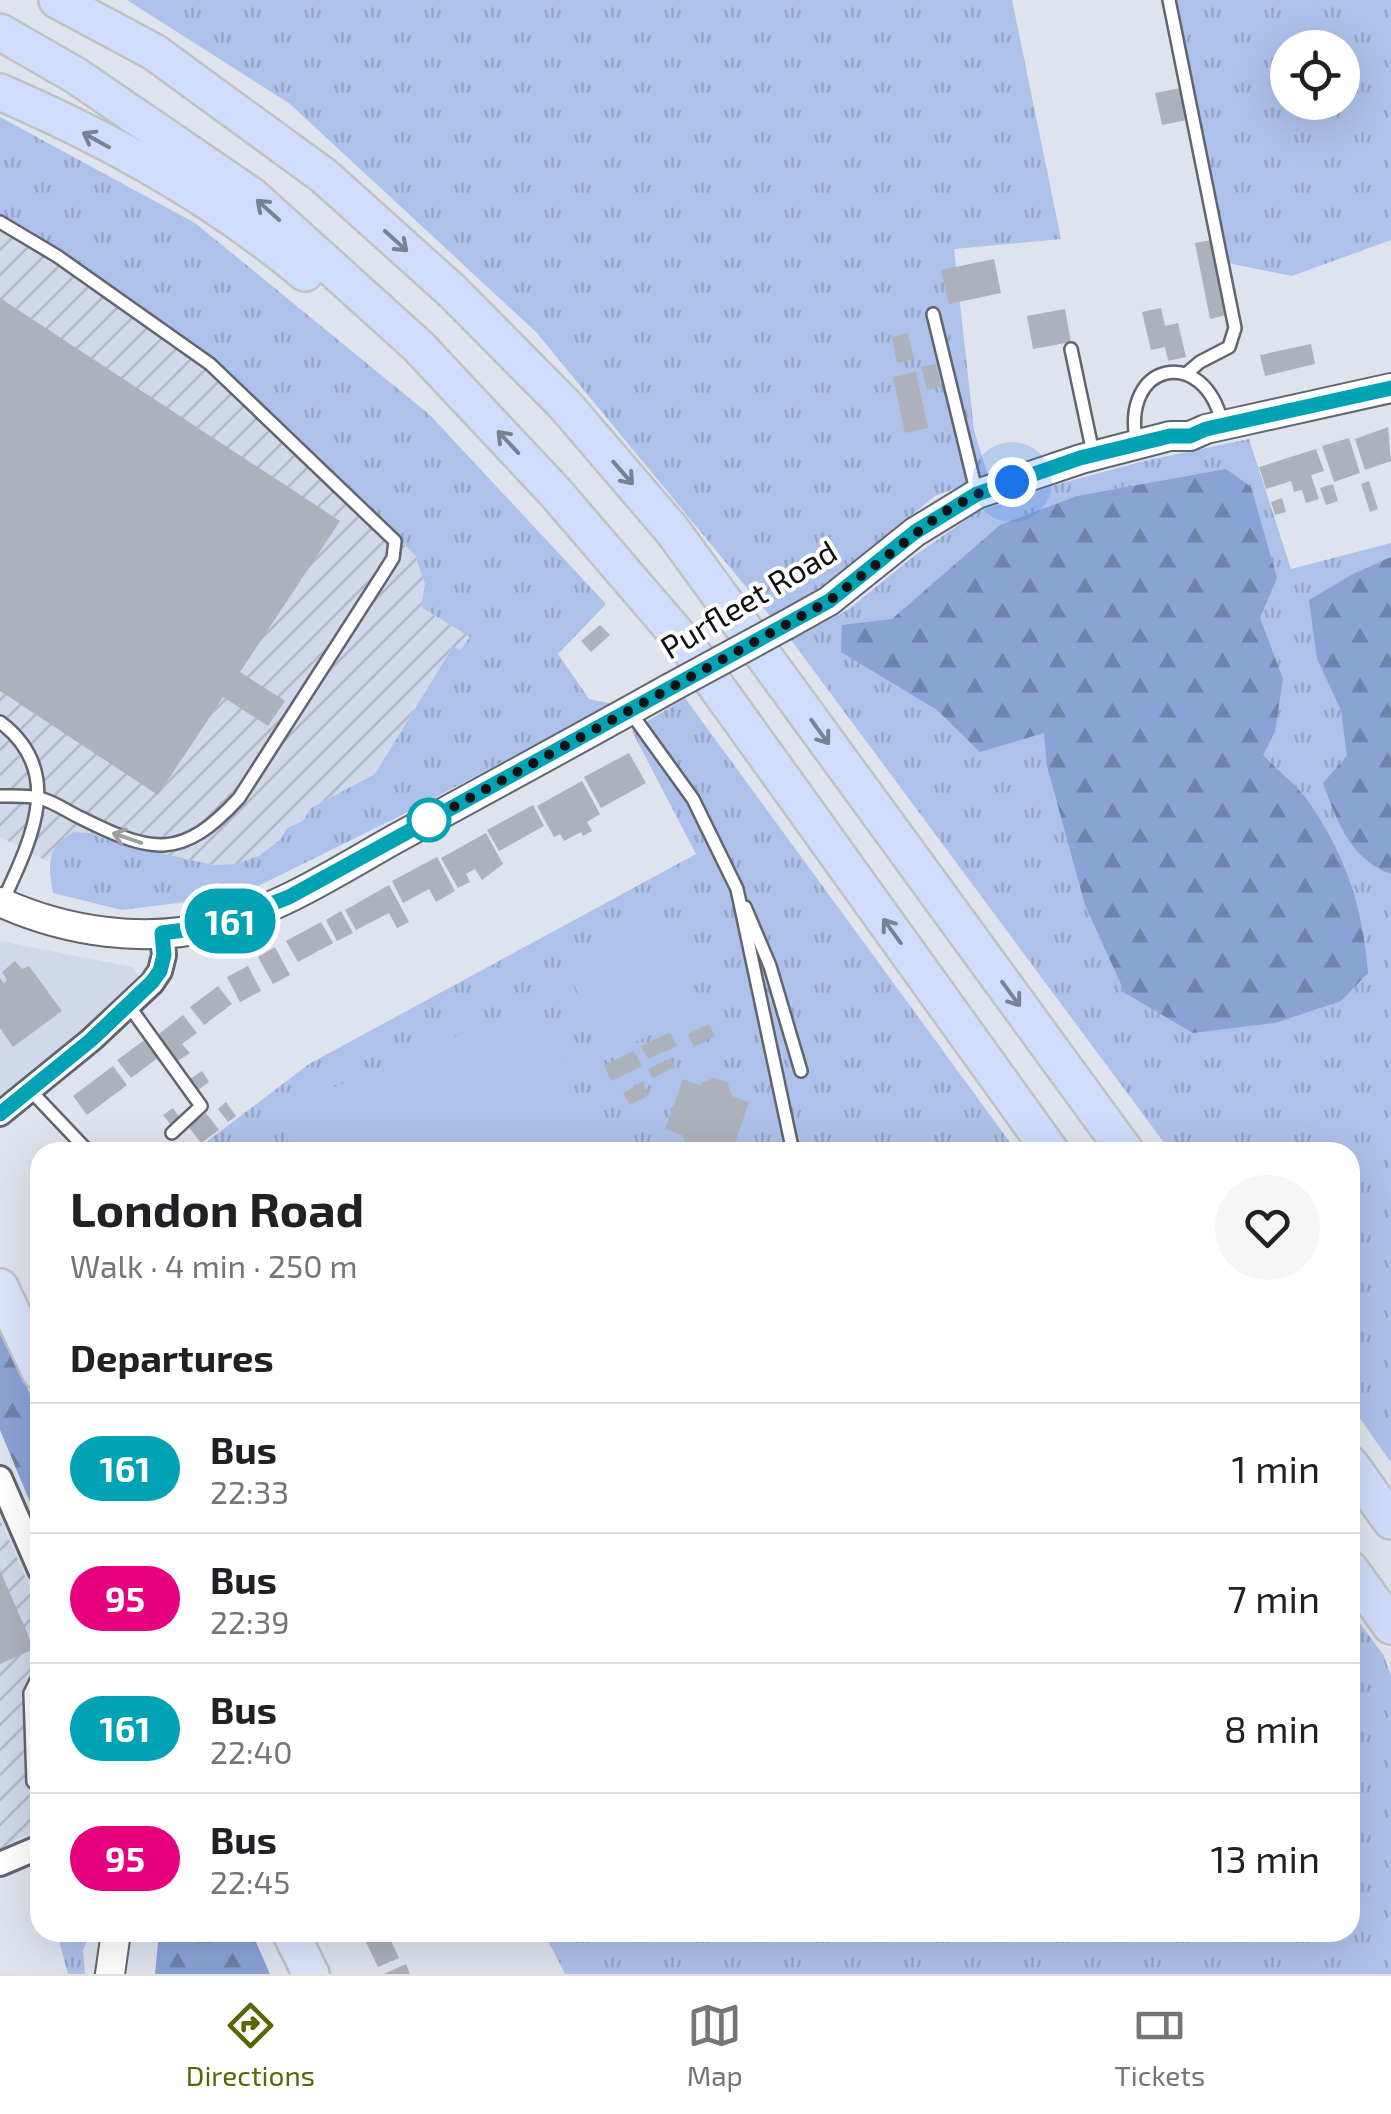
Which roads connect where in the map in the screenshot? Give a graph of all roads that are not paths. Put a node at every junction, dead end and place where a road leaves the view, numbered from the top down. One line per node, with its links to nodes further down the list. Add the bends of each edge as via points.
1 (57, 0): 5 (highway)
2 (102, 0): 5 (highway)
3 (1169, 0): 11 (lane, via 1235,328 1229,347)
4 (0, 32): 9 (highway, one-way to 4, via 252,196)
5 (154, 52): 32 (highway, one-way to 32, via 324,176 565,406 672,530)
6 (0, 92): 9 (highway, one-way to 6, via 372,328 276,249 182,186)
7 (0, 222): 20 (lane, one-way to 20, via 210,364 395,541 393,558 373,590 239,798 215,824 163,847 108,832)
8 (933, 314): 16 (lane)
9 (418, 346): 31 (highway, one-way to 9, via 688,647)
10 (1072, 349): 15 (lane)
11 (1187, 373): 13 (lane, via 1207,388); 14 (lane, via 1161,375 1143,388 1134,408)
12 (1391, 388): 13 (street, Purfleet Road)
13 (1222, 425): 14 (street, Purfleet Road)
14 (1137, 444): 15 (street, Purfleet Road)
15 (1094, 455): 16 (street, Purfleet Road)
16 (977, 494): 17 (street, Purfleet Road, bridge, via 915,532 829,601)
17 (630, 710): 21 (lane, via 693,799); 23 (street, Purfleet Road, via 289,897 214,926)
18 (1, 725): 20 (lane, via 20,737)
19 (0, 796): 20 (lane)
20 (40, 798): 22 (lane, via 26,852)
21 (736, 889): 25 (lane, via 770,966); 30 (lane)
22 (1, 903): 23 (street, Purfleet Road, via 109,933)
23 (162, 933): 24 (street, via 160,971)
24 (128, 1006): 26 (street); 28 (lane, via 202,1106)
25 (801, 1071)
26 (30, 1090): 27 (street); 29 (lane)
27 (2, 1109)
28 (172, 1133)
29 (79, 1142)
30 (792, 1142)
31 (1045, 1142)
32 (1119, 1142)
33 (0, 1287): 34 (main road)
34 (30, 1351)
35 (0, 1478): 38 (street)
36 (1360, 1478): 37 (highway)
37 (1391, 1521)
38 (30, 1547)
39 (1360, 1583): 40 (highway)
40 (1391, 1626)
41 (30, 1851): 42 (street)
42 (0, 1864)
43 (115, 1942): 45 (street)
44 (295, 1942): 46 (main road)
45 (110, 1974)
46 (311, 1974)

